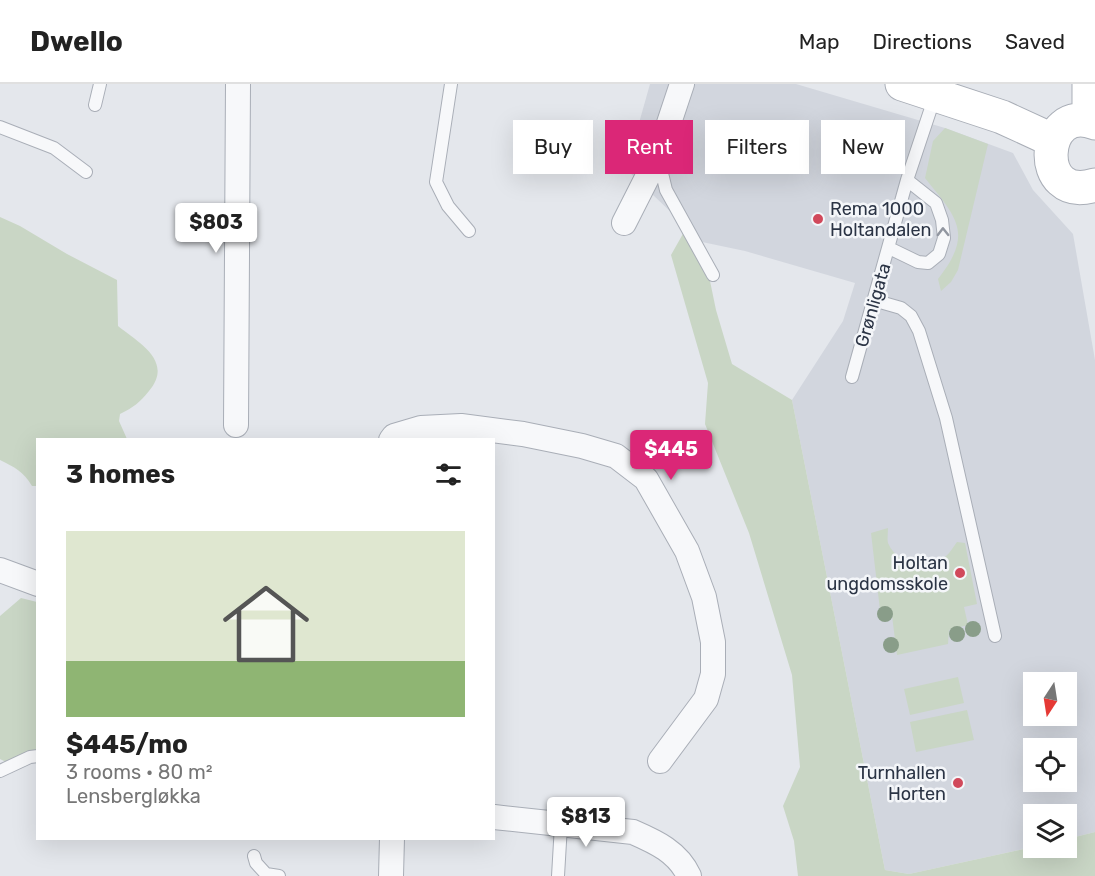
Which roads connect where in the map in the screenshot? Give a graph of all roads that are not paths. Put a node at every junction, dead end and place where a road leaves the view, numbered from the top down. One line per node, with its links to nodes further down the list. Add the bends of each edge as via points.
1 (100, 84): 8 (lane)
2 (238, 84): 24 (street)
3 (451, 84): 19 (lane, via 436,182 448,206)
4 (682, 84): 9 (street)
5 (902, 84): 7 (main road)
6 (1089, 84): 10 (main road)
7 (935, 95): 12 (main road, via 1002,117); 16 (lane, Grønligata)
8 (95, 105)
9 (670, 120)
10 (1092, 122): 12 (main road, via 1068,124)
11 (0, 128): 13 (lane, via 54,148)
12 (1052, 140): 17 (main road, via 1049,154 1059,178 1074,187)
13 (86, 172)
14 (649, 174): 18 (street)
15 (662, 174): 21 (lane, via 666,190)
16 (907, 180): 20 (lane, Grønligata); 20 (lane, one-way to 16, via 928,263 939,254 945,238 936,203)
17 (1094, 190)
18 (624, 222)
19 (469, 231)
20 (889, 248): 22 (lane, Grønligata)
21 (713, 275)
22 (873, 300): 23 (lane, Grønligata); 28 (lane, via 901,308 919,331 946,418)
23 (852, 377)
24 (236, 425)
25 (392, 438): 30 (street, via 421,428 462,426 523,435 616,456 646,479 687,551 704,597 713,642 713,674 706,699)
26 (0, 570): 27 (street)
27 (36, 583)
28 (995, 636)
29 (36, 756): 31 (lane)
30 (660, 761)
31 (0, 771)
32 (495, 817): 33 (street)
33 (561, 825): 38 (lane); 39 (street, via 633,832 673,854)
34 (392, 840): 37 (street)
35 (254, 856): 36 (lane, via 266,874)
36 (279, 876)
37 (391, 876)
38 (558, 876)
39 (689, 876)

